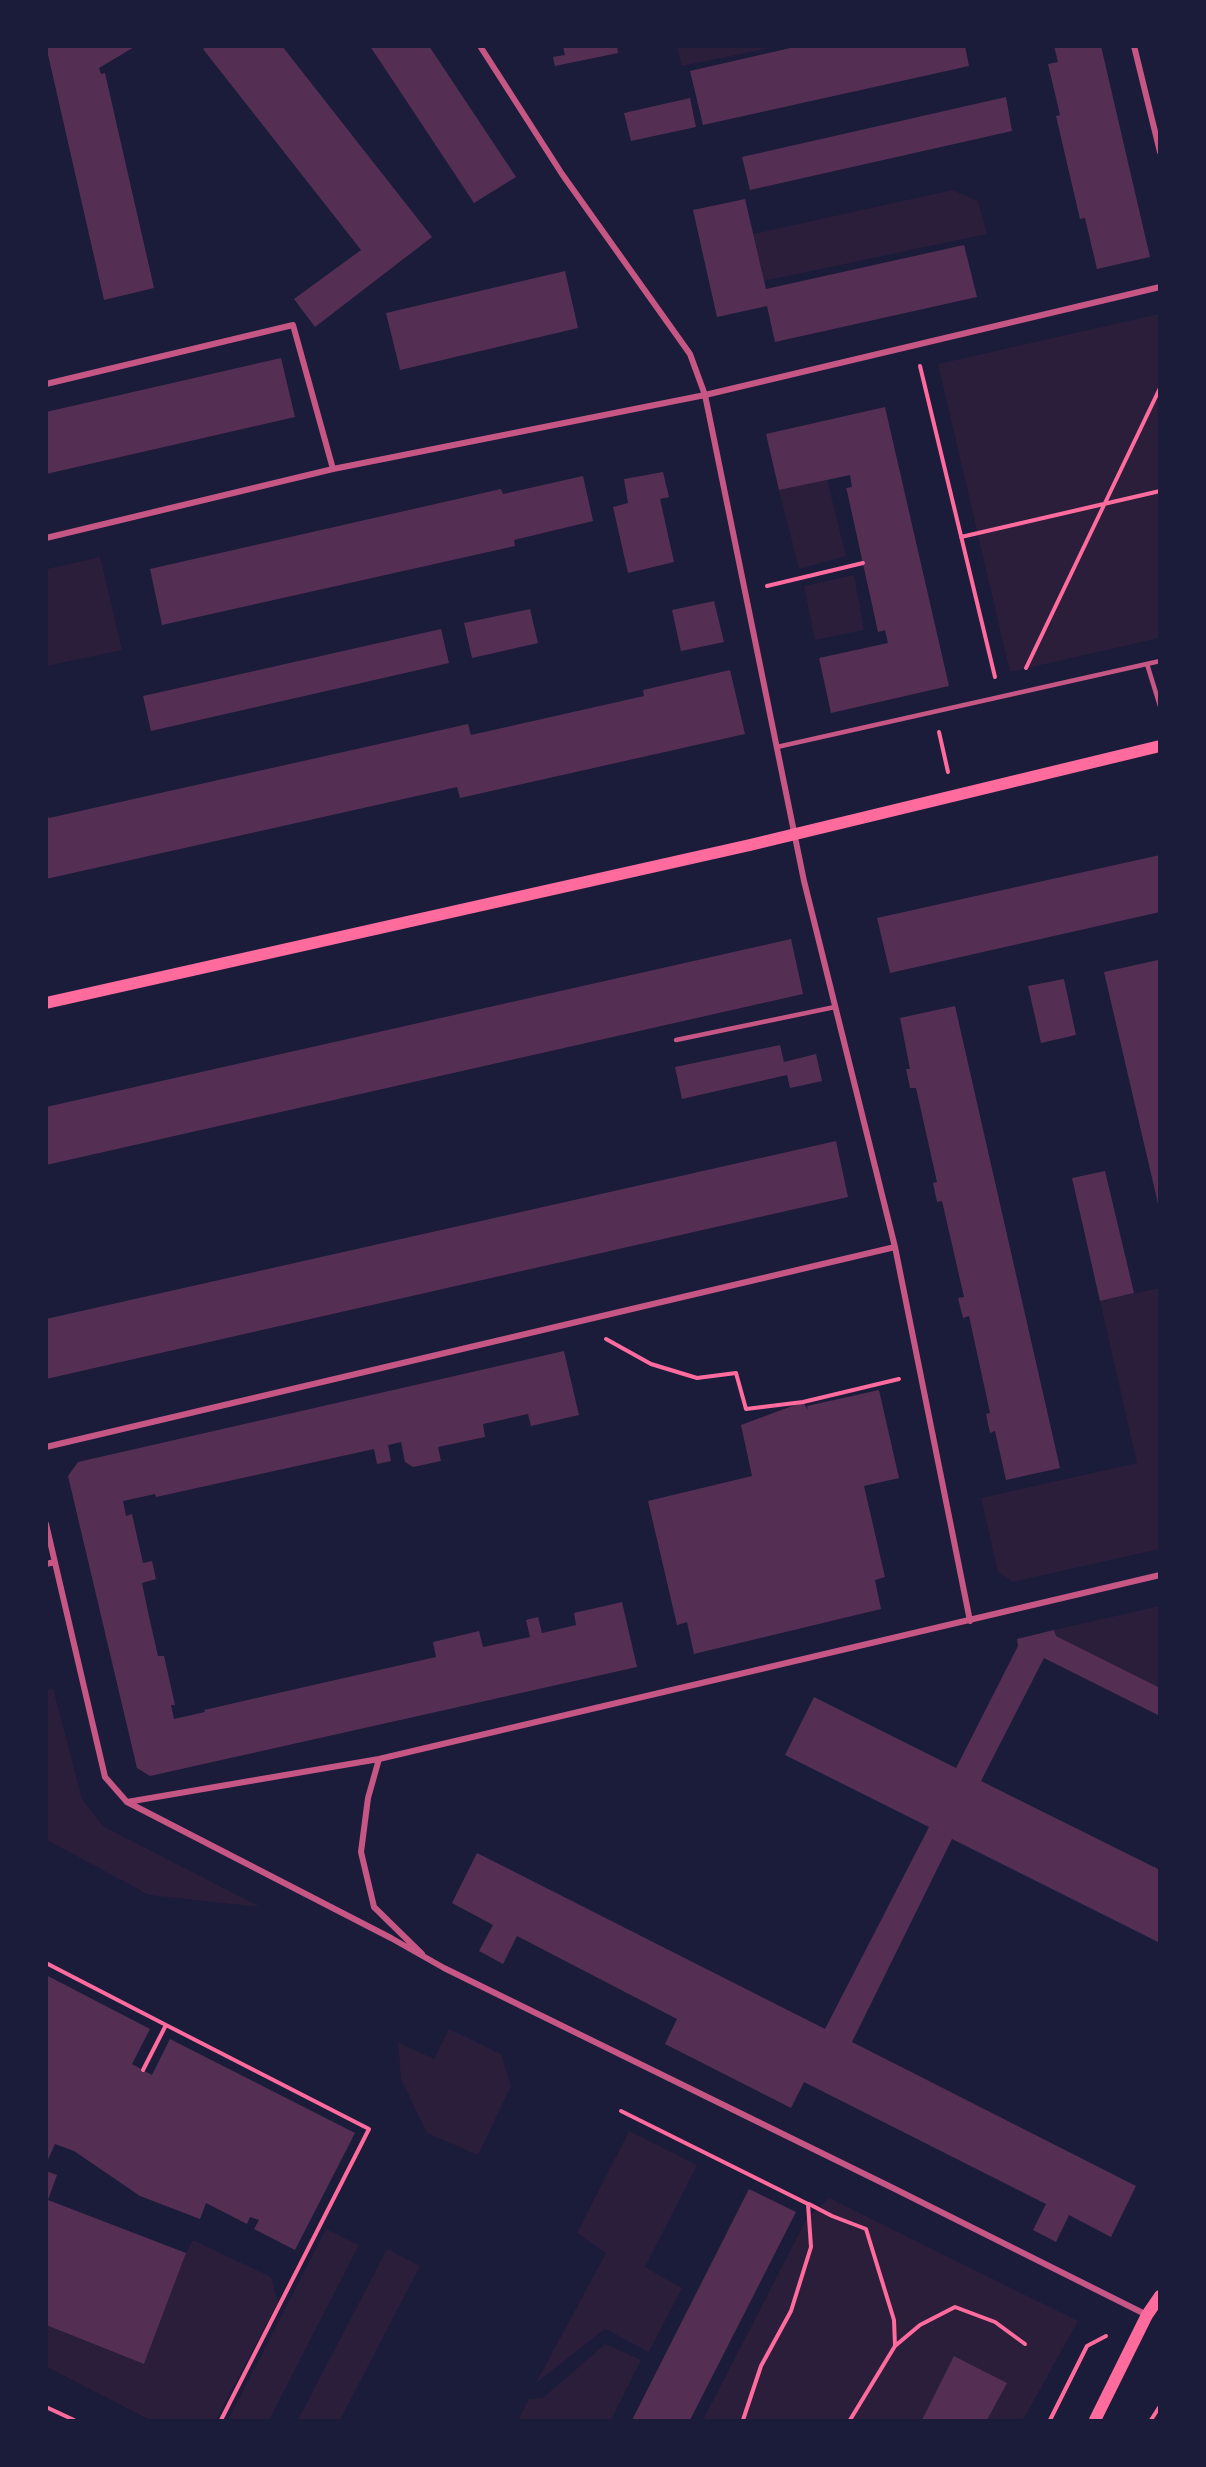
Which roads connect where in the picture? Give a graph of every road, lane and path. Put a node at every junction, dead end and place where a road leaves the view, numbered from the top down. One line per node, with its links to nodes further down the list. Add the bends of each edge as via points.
1 (480, 46): 8 (street, via 562,174 690,354)
2 (1134, 46): 3 (street)
3 (1160, 152)
4 (1160, 287): 5 (street)
5 (914, 345): 8 (street); 12 (path)
6 (46, 384): 9 (street, via 293,325)
7 (1160, 388): 11 (path)
8 (705, 395): 9 (street); 15 (street)
9 (333, 469): 13 (street)
10 (1160, 491): 11 (path)
11 (1105, 503): 12 (path); 18 (path)
12 (961, 537): 19 (path)
13 (46, 538)
14 (863, 563): 15 (path)
15 (746, 591): 23 (street)
16 (1160, 661): 17 (lane)
17 (1147, 664): 18 (lane); 20 (lane)
18 (1014, 693): 19 (lane)
19 (999, 696): 21 (lane)
20 (1160, 706)
21 (935, 711): 23 (lane); 24 (path)
22 (1160, 746): 24 (main road)
23 (777, 747): 25 (street)
24 (953, 796): 25 (main road)
25 (794, 835): 26 (main road); 27 (street)
26 (46, 1003)
27 (835, 1007): 28 (lane); 29 (street)
28 (676, 1040)
29 (895, 1247): 30 (street); 31 (street)
30 (580, 1322): 31 (path, via 651,1364 697,1378 736,1373 746,1409 803,1402); 32 (street)
31 (921, 1374): 37 (street)
32 (46, 1447)
33 (46, 1524): 34 (street)
34 (55, 1562): 35 (street); 39 (street, via 105,1777)
35 (46, 1564)
36 (1160, 1575): 37 (street)
37 (970, 1621): 38 (street)
38 (379, 1759): 39 (street); 40 (street, via 368,1798 362,1852 374,1907)
39 (127, 1802): 40 (street)
40 (427, 1959): 47 (street)
41 (46, 1963): 42 (path)
42 (166, 2025): 43 (path); 54 (path, via 369,2129)
43 (143, 2070)
44 (621, 2111): 45 (path)
45 (808, 2204): 50 (path, via 866,2229 894,2320); 55 (path, via 811,2247 791,2311 761,2366)
46 (1160, 2296): 47 (main road)
47 (1147, 2315): 58 (main road)
48 (1107, 2336): 57 (path, via 1087,2346)
49 (1025, 2344): 50 (path, via 995,2322 955,2307 920,2325)
50 (895, 2346): 56 (path)
51 (1160, 2406): 59 (path)
52 (46, 2407): 53 (path)
53 (74, 2421)
54 (221, 2421)
55 (743, 2421)
56 (850, 2421)
57 (1050, 2421)
58 (1095, 2421)
59 (1151, 2421)

